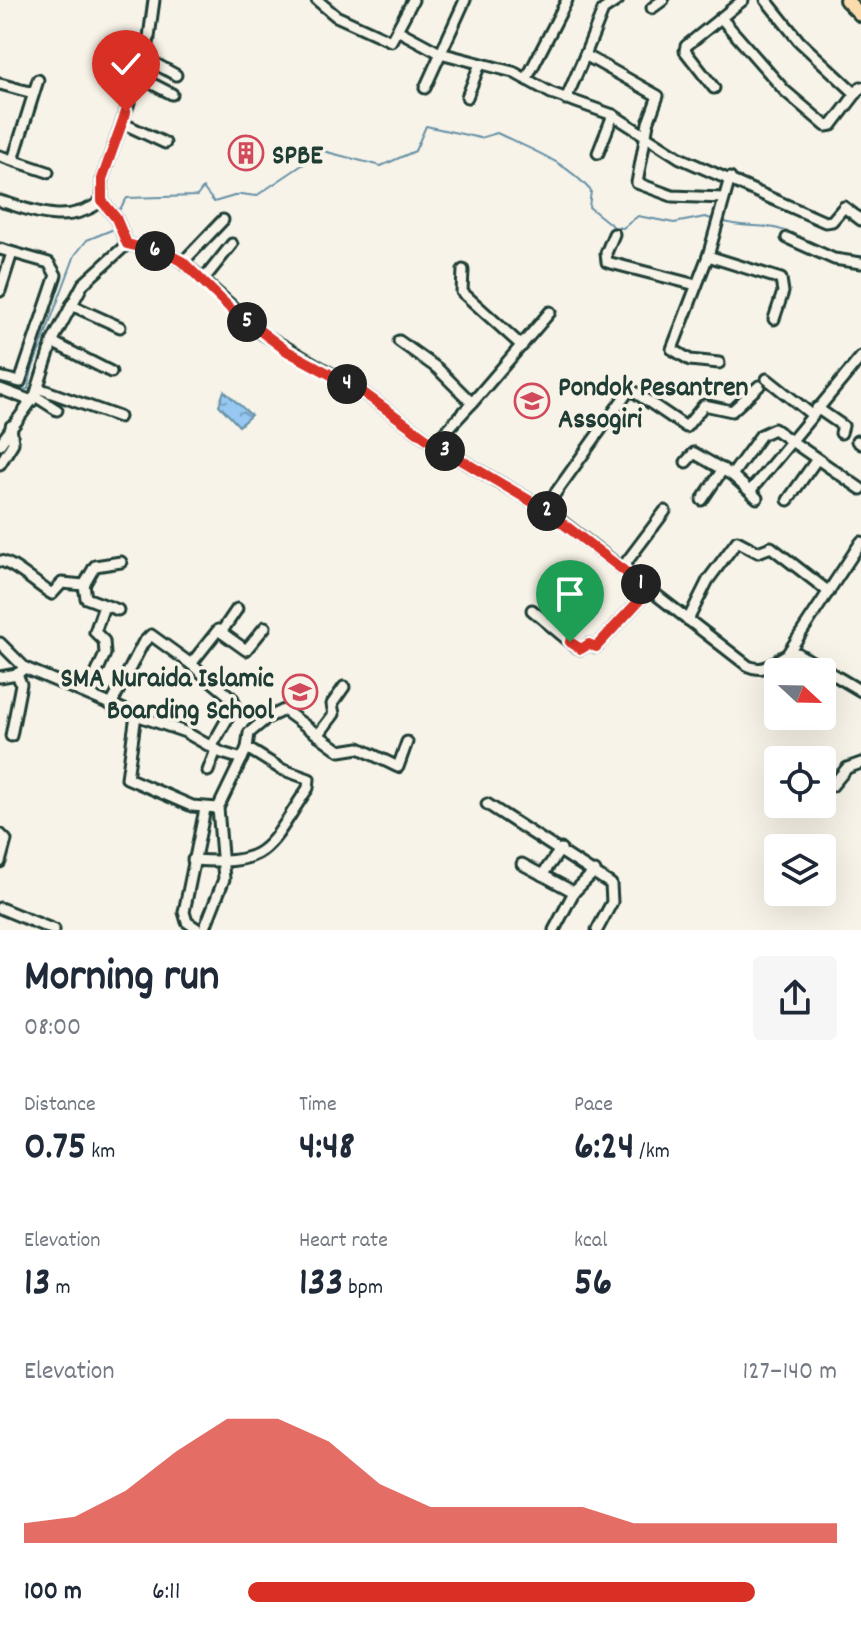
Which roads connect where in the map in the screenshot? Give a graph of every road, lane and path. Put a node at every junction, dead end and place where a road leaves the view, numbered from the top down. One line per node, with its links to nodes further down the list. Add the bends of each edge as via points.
1 (154, 0): 17 (street)
2 (413, 0): 14 (street)
3 (465, 0): 15 (street)
4 (567, 0): 21 (street)
5 (618, 0): 16 (street, via 603,10)
6 (663, 0): 11 (street)
7 (743, 0): 13 (street)
8 (766, 0): 26 (street, via 799,41)
9 (846, 0): 12 (main road)
10 (320, 1): 14 (street, via 336,16 391,41)
11 (652, 8)
12 (861, 15)
13 (721, 18): 25 (street, via 685,51); 26 (street, via 785,91 826,126)
14 (399, 31): 15 (street)
15 (440, 53): 18 (street); 24 (street)
16 (585, 55): 30 (street); 33 (street, via 658,96)
17 (143, 57): 19 (street); 20 (street)
18 (480, 64): 21 (street); 29 (street)
19 (176, 75)
20 (137, 76): 28 (street); 32 (street)
21 (527, 78): 30 (street)
22 (38, 80): 27 (street)
23 (0, 84): 27 (street)
24 (425, 88)
25 (714, 88)
26 (858, 91)
27 (33, 93): 37 (street)
28 (172, 94)
29 (467, 97)
30 (566, 99): 31 (street)
31 (613, 115): 33 (street); 35 (street)
32 (122, 123): 34 (street); 42 (street, via 102,179)
33 (648, 138): 39 (street); 40 (street, via 637,183 672,196)
34 (165, 143)
35 (598, 153)
36 (0, 156): 37 (street)
37 (13, 160): 38 (street)
38 (48, 172)
39 (730, 178): 40 (street); 44 (street, via 825,222 844,207)
40 (723, 198): 51 (street)
41 (0, 201): 42 (street, via 57,217)
42 (107, 208): 47 (street)
43 (223, 220): 52 (street)
44 (861, 220)
45 (614, 234): 56 (street, via 607,262)
46 (787, 238): 53 (street, via 834,259)
47 (127, 244): 52 (street); 58 (street, via 97,267)
48 (232, 244): 55 (street)
49 (0, 249): 50 (street)
50 (12, 253): 57 (street); 62 (street, via 42,260 55,271)
51 (708, 256): 56 (street); 60 (street, via 781,279 783,292)
52 (183, 262): 55 (street)
53 (861, 263)
54 (463, 270): 64 (street, via 462,292)
55 (204, 279): 80 (street, via 263,334 361,391)
56 (696, 285): 66 (street, via 672,349 690,360)
57 (0, 291)
58 (71, 305): 61 (street); 62 (street)
59 (550, 312): 64 (street)
60 (774, 319)
61 (120, 327)
62 (45, 338): 67 (street); 69 (street); 69 (street)
63 (399, 341): 72 (street)
64 (522, 346): 72 (street)
65 (861, 357): 74 (street)
66 (719, 363)
67 (111, 372)
68 (0, 377): 69 (street)
69 (31, 378): 71 (street)
70 (0, 389): 71 (street)
71 (35, 395): 73 (street); 75 (street); 76 (street)
72 (472, 403): 80 (street)
73 (57, 410)
74 (814, 411): 77 (street, via 843,426); 79 (street); 88 (street, via 763,382 732,411 704,405 686,427 630,389)
75 (119, 417)
76 (11, 426): 78 (street); 83 (street, via 13,443)
77 (841, 433)
78 (1, 441)
79 (790, 441): 81 (street); 84 (street, via 774,429 765,430); 84 (street, via 754,494)
80 (434, 444): 88 (street)
81 (817, 459): 85 (street); 87 (street)
82 (686, 462): 84 (street, via 695,453)
83 (0, 464)
84 (727, 472): 86 (street)
85 (861, 489)
86 (702, 500)
87 (788, 500)
88 (544, 509): 93 (street)
89 (665, 511): 93 (street)
90 (861, 543): 96 (street)
91 (0, 561): 94 (street, via 52,594 66,581)
92 (121, 562): 94 (street, via 95,566)
93 (622, 568): 95 (street)
94 (84, 585): 97 (street, via 85,597)
95 (649, 590): 100 (street, via 596,647 575,646); 101 (street)
96 (829, 592): 101 (street, via 771,547 758,552 737,541 712,572); 105 (street)
97 (104, 606): 99 (street); 111 (street, via 95,632 104,641 105,654)
98 (237, 609): 103 (street)
99 (118, 610)
100 (532, 610)
101 (688, 620): 105 (street, via 757,671)
102 (265, 627): 103 (street, via 246,650)
103 (222, 631): 106 (street, via 216,631)
104 (0, 643): 107 (street)
105 (788, 653): 110 (street, via 807,656)
106 (191, 664): 112 (street, via 151,635); 117 (street, via 235,705)
107 (21, 671): 108 (street); 111 (street); 115 (street)
108 (0, 677)
109 (344, 687): 114 (street, via 332,704 334,714)
110 (861, 691)
111 (88, 692): 112 (street)
112 (111, 705): 113 (street)
113 (136, 715): 117 (street); 125 (street, via 127,778)
114 (318, 735): 116 (street, via 340,751 359,748 398,767); 118 (street, via 284,710 249,733)
115 (11, 736)
116 (407, 742)
117 (214, 747): 119 (street); 121 (street)
118 (247, 748): 119 (street); 130 (street, via 310,783 268,847 247,860)
119 (242, 759): 124 (street)
120 (861, 763): 122 (street, via 847,768)
121 (208, 771)
122 (836, 782)
123 (487, 804): 127 (street)
124 (218, 808): 125 (street); 130 (street)
125 (205, 809): 128 (street)
126 (0, 834): 129 (street, via 6,840)
127 (561, 849): 132 (street); 133 (street)
128 (193, 860): 130 (street); 138 (street, via 184,912 187,922)
129 (0, 862)
130 (225, 862): 138 (street, via 224,879)
131 (522, 864): 133 (street)
132 (595, 871): 134 (street); 140 (street, via 611,884 613,895)
133 (542, 875): 134 (street)
134 (574, 892): 139 (street)
135 (0, 908): 136 (street)
136 (30, 926): 137 (street)
137 (54, 930)
138 (201, 930)
139 (554, 930)
140 (597, 930)

